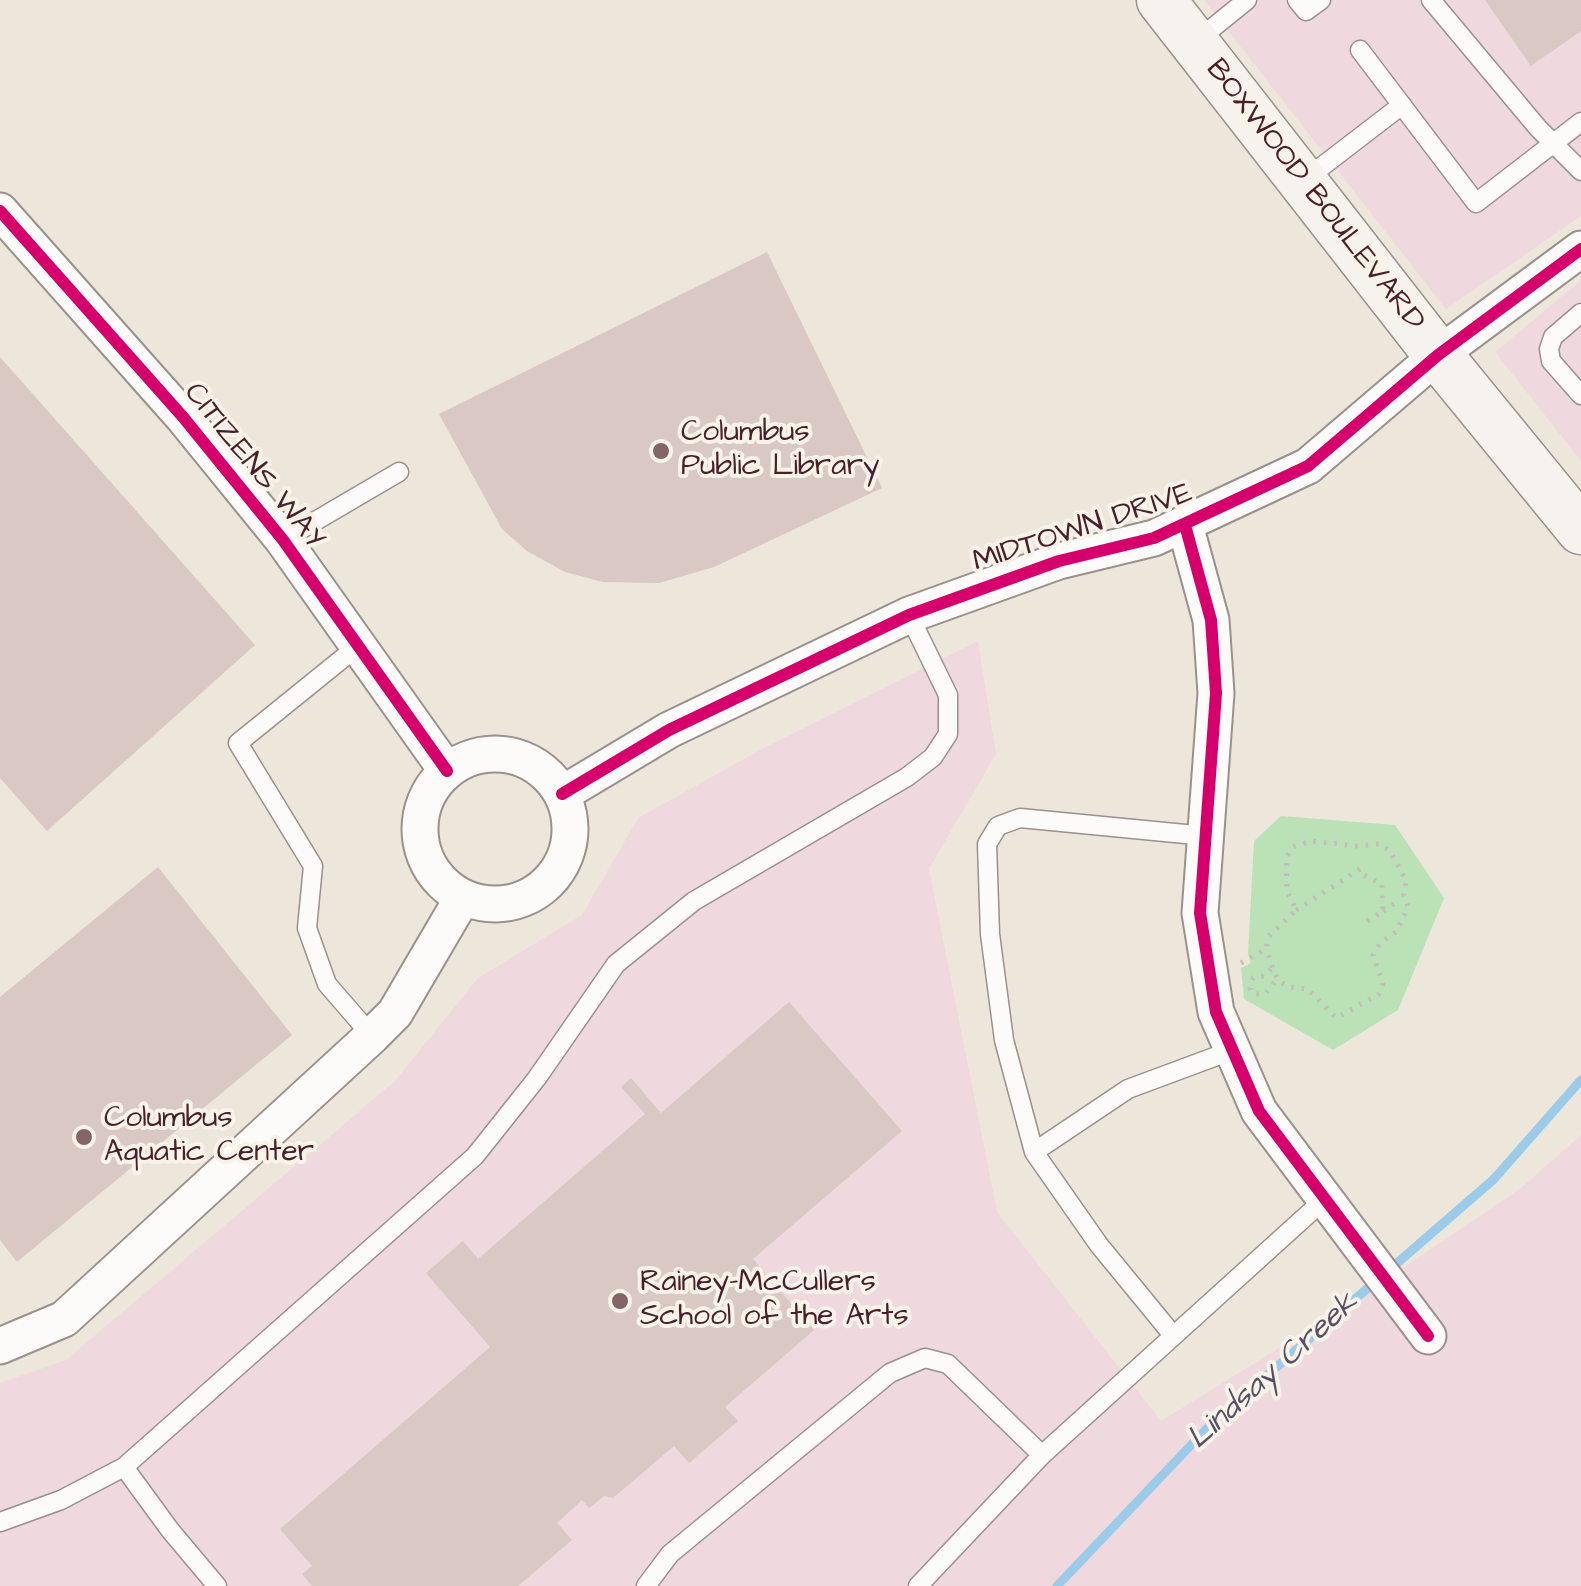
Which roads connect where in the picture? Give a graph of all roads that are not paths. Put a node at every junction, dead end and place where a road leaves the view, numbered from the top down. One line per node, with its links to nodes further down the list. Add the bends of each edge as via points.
1 (1161, 0): 6 (street, BOXWOOD BOULEVARD)
2 (1247, 0): 6 (lane)
3 (1297, 0): 4 (lane, via 1306,11)
4 (1321, 0)
5 (1432, 0): 10 (lane)
6 (1194, 43): 12 (street, BOXWOOD BOULEVARD)
7 (1360, 50): 8 (lane)
8 (1402, 104): 10 (lane, via 1476,203); 12 (lane)
9 (1581, 122): 10 (lane)
10 (1556, 143): 11 (lane)
11 (1581, 171)
12 (1303, 182): 16 (street, BOXWOOD BOULEVARD)
13 (0, 211): 21 (street, CITIZENS WAY)
14 (1581, 249): 16 (street, MIDTOWN DRIVE)
15 (1581, 313): 17 (lane, via 1553,337 1550,349 1551,360)
16 (1438, 356): 19 (street, MIDTOWN DRIVE, via 1308,466); 20 (street, BOXWOOD BOULEVARD)
17 (1581, 396)
18 (399, 472): 21 (lane)
19 (1185, 525): 22 (street, MIDTOWN DRIVE); 26 (street, via 1211,620 1216,693)
20 (1581, 530)
21 (283, 540): 23 (street, CITIZENS WAY)
22 (909, 615): 25 (street, MIDTOWN DRIVE, via 669,730); 36 (lane, via 948,695 948,734 933,758 694,901 616,964 475,1156)
23 (358, 646): 24 (street, CITIZENS WAY); 28 (lane, via 238,743 313,866 307,928 327,984)
24 (447, 771): 25 (street, via 488,754 510,755 549,776); 27 (street, via 430,790 420,838 428,863)
25 (562, 794): 27 (street, via 570,840 549,880 509,902)
26 (1206, 836): 29 (street, via 1200,914 1216,1012); 30 (lane, via 1020,818 998,826 987,844 1004,1040)
27 (464, 897): 28 (street, via 395,1013)
28 (372, 1036): 34 (street, via 64,1319)
29 (1233, 1050): 30 (lane, via 1128,1089); 31 (street, via 1260,1111)
30 (1034, 1152): 32 (lane)
31 (1326, 1198): 32 (lane); 33 (street)
32 (1172, 1334): 35 (lane)
33 (1428, 1336)
34 (0, 1346)
35 (1042, 1455): 39 (lane, via 948,1364 925,1358 875,1385 670,1554); 40 (lane)
36 (124, 1467): 37 (lane); 38 (lane)
37 (0, 1522)
38 (217, 1586)
39 (646, 1586)
40 (918, 1586)

